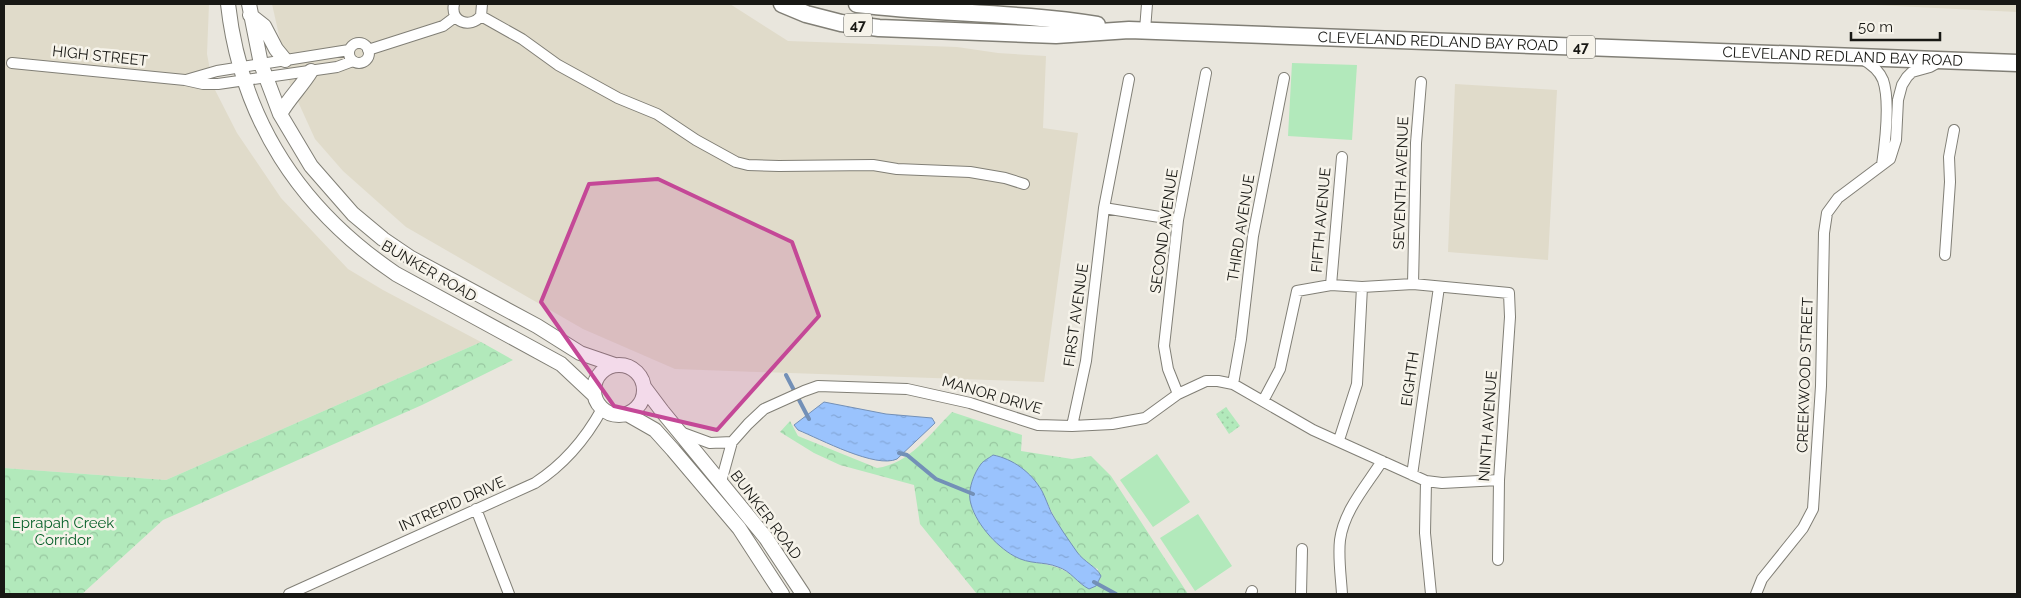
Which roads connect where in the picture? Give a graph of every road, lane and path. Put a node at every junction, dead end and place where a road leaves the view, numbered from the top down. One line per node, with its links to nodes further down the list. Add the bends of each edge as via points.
1 (228, 4): 22 (main road, BUNKER ROAD)
2 (454, 4): 9 (street)
3 (482, 4): 8 (street)
4 (782, 4): 10 (highway, CLEVELAND REDLAND BAY ROAD / 47, via 841,23 879,28 1056,35)
5 (857, 4): 10 (highway, CLEVELAND REDLAND BAY ROAD / 47, via 1054,18)
6 (1147, 4): 10 (street)
7 (249, 9): 14 (main road); 19 (main road, BUNKER ROAD)
8 (481, 16): 9 (street, via 468,23); 30 (street, via 522,39 558,65 618,98 657,114 736,162 779,166 873,165 970,172)
9 (455, 17): 12 (street, via 443,26)
10 (1137, 30): 13 (highway, CLEVELAND REDLAND BAY ROAD / 47)
11 (349, 50): 12 (street, via 359,43); 14 (street); 16 (street)
12 (368, 50): 16 (street, via 364,62)
13 (1858, 56): 15 (highway, CLEVELAND REDLAND BAY ROAD / 47); 29 (street, via 1878,71 1886,94)
14 (285, 60): 19 (street)
15 (1942, 60): 18 (highway, CLEVELAND REDLAND BAY ROAD / 47); 29 (street, CREEKWOOD STREET, via 1912,72 1902,85 1894,152)
16 (353, 61): 20 (street)
17 (12, 63): 22 (street, HIGH STREET, via 185,80 217,71)
18 (2017, 63)
19 (263, 70): 20 (street); 22 (street, HIGH STREET); 26 (main road, BUNKER ROAD)
20 (311, 71): 26 (main road)
21 (1206, 72): 32 (street, SECOND AVENUE)
22 (241, 74): 42 (main road, BUNKER ROAD, via 264,128 288,169 337,227 396,274 561,364)
23 (1284, 78): 39 (street, THIRD AVENUE, via 1253,236)
24 (1129, 79): 31 (street, FIRST AVENUE)
25 (1421, 82): 34 (street, SEVENTH AVENUE, via 1416,143)
26 (280, 114): 38 (main road, BUNKER ROAD, via 325,184 353,214 383,239 580,353)
27 (1954, 130): 33 (street, via 1949,157)
28 (1342, 157): 35 (street, FIFTH AVENUE)
29 (1882, 165): 66 (street, CREEKWOOD STREET, via 1838,198 1828,214 1824,233 1821,386 1813,509 1803,528 1762,579)
30 (1024, 184)
31 (1104, 208): 32 (street); 46 (street, FIRST AVENUE, via 1086,360)
32 (1178, 220): 41 (street, SECOND AVENUE, via 1164,346 1168,369)
33 (1945, 255)
34 (1413, 284): 36 (street); 37 (street)
35 (1331, 285): 36 (street); 43 (street, via 1297,291 1280,369)
36 (1362, 287): 48 (street, via 1357,384)
37 (1439, 287): 51 (street, EIGHTH); 53 (street, NINTH AVENUE, via 1508,293 1510,317)
38 (615, 365): 40 (main road, via 622,364 634,370); 42 (main road, via 596,379)
39 (1233, 384): 41 (street, MANOR DRIVE, via 1206,381); 43 (street, MANOR DRIVE)
40 (644, 386): 45 (main road, via 641,403); 47 (main road, BUNKER ROAD)
41 (1178, 394): 46 (street, MANOR DRIVE, via 1145,418)
42 (594, 396): 44 (main road)
43 (1263, 400): 48 (street, MANOR DRIVE, via 1313,430)
44 (602, 409): 45 (main road, via 614,415); 55 (street, INTREPID DRIVE, via 578,445 548,475)
45 (627, 414): 61 (main road, BUNKER ROAD, via 655,430 673,450 739,528)
46 (1072, 426): 49 (street, MANOR DRIVE, via 1038,425 970,403 907,389 818,386 764,409)
47 (678, 432): 49 (street, via 710,443); 54 (main road, BUNKER ROAD)
48 (1339, 440): 50 (street, MANOR DRIVE)
49 (732, 442): 54 (street, MANOR DRIVE)
50 (1382, 461): 51 (street, MANOR DRIVE); 64 (street, via 1343,527 1340,540)
51 (1412, 475): 52 (street, MANOR DRIVE)
52 (1426, 480): 53 (street, MANOR DRIVE, via 1442,483); 65 (street, via 1425,532)
53 (1499, 480): 57 (street, NINTH AVENUE)
54 (721, 482): 62 (main road, BUNKER ROAD, via 766,538)
55 (476, 510): 58 (street, INTREPID DRIVE); 60 (street)
56 (1302, 549): 63 (street)
57 (1498, 560)
58 (304, 591): 59 (street, INTREPID DRIVE)
59 (289, 594)
60 (509, 594)
61 (782, 594)
62 (803, 594)
63 (1301, 594)
64 (1342, 594)
65 (1431, 594)
66 (1756, 594)

